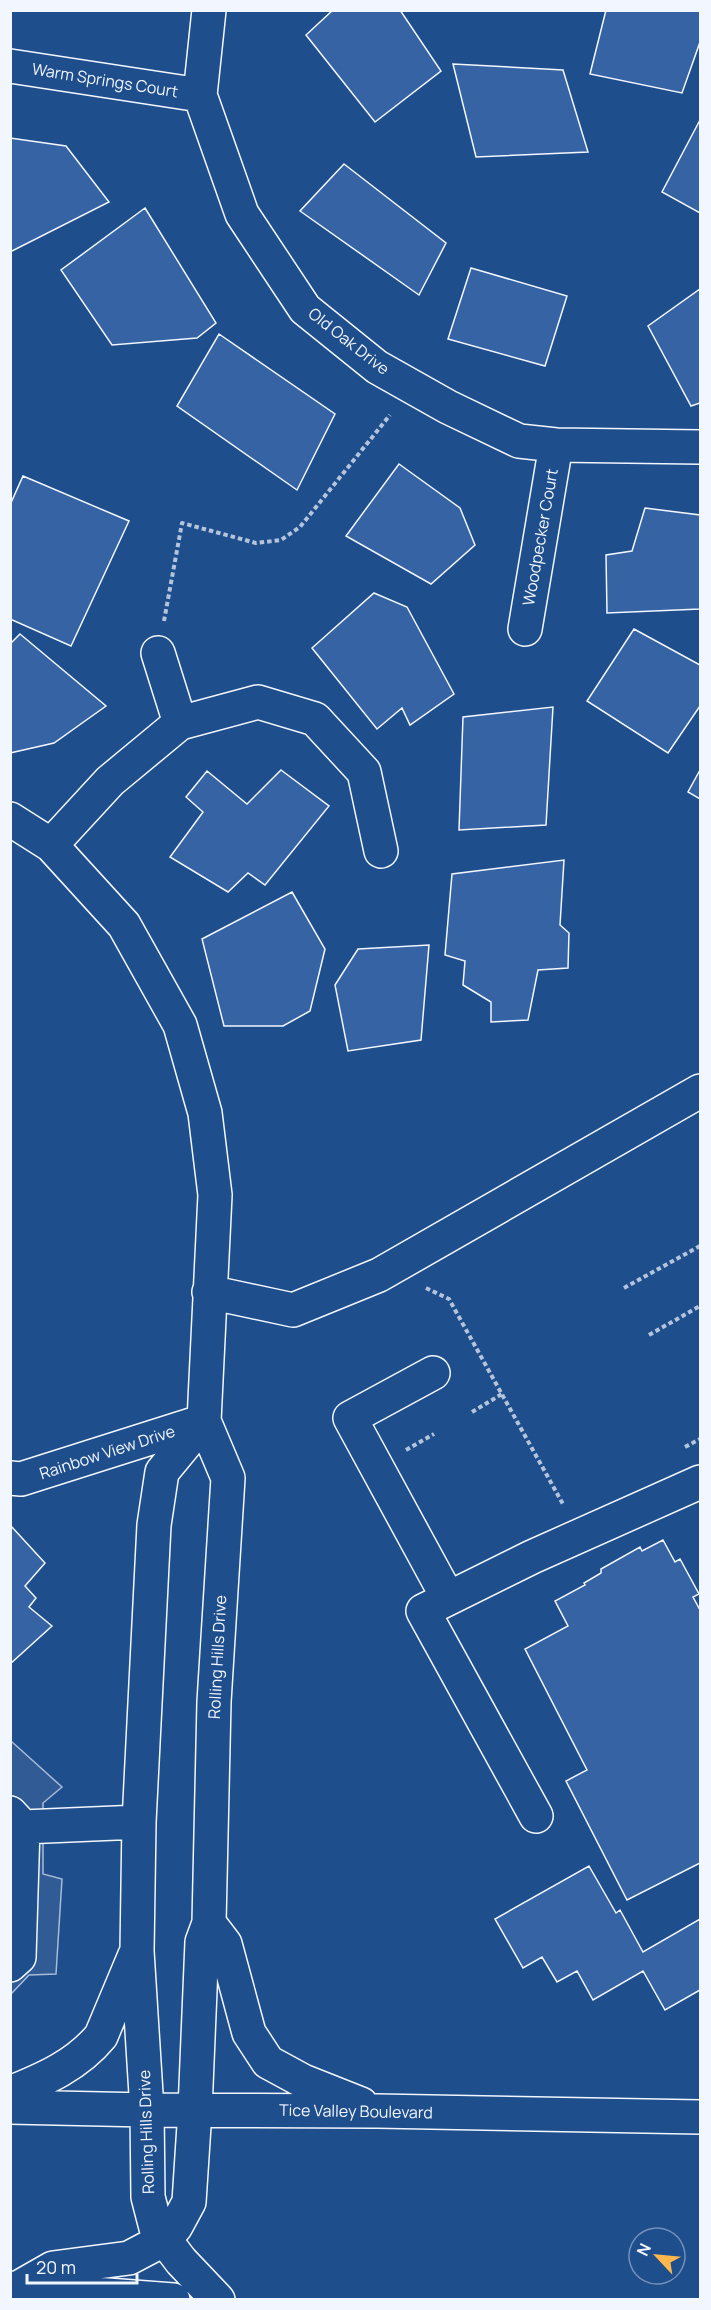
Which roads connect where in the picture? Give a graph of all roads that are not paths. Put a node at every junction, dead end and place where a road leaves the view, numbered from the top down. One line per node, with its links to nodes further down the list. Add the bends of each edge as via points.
1 (209, 10): 3 (street, Old Oak Drive)
2 (10, 66): 3 (street, Warm Springs Court)
3 (200, 95): 4 (street, Old Oak Drive, via 242,213 305,309 377,367 448,407 519,441)
4 (556, 445): 5 (street, Old Oak Drive); 6 (street, Woodpecker Court)
5 (700, 447)
6 (525, 629)
7 (158, 653): 8 (street)
8 (180, 723): 10 (street, via 110,781); 11 (street, via 258,702 315,719 364,772)
9 (10, 819): 10 (street, Rolling Hills Drive)
10 (51, 845): 13 (street, Rolling Hills Drive, via 124,925 180,1025 205,1113 213,1184)
11 (381, 851)
12 (700, 1091): 13 (street, via 379,1275 304,1306 293,1310)
13 (209, 1292): 15 (street, Rolling Hills Drive)
14 (433, 1373): 18 (street, via 350,1418)
15 (204, 1421): 16 (street, Rainbow View Drive, via 21,1479); 21 (street, Rolling Hills Drive, via 162,1472 150,1581); 22 (street, Rolling Hills Drive, via 228,1478 214,1702)
16 (10, 1478)
17 (700, 1482): 18 (street)
18 (448, 1598): 19 (street, via 423,1611)
19 (536, 1816)
20 (17, 1820): 21 (street); 24 (street, via 19,1957)
21 (139, 1822): 23 (street, Rolling Hills Drive)
22 (209, 1923): 28 (street, Rolling Hills Drive, via 202,1942); 29 (street, via 225,1944 249,2033 268,2062)
23 (137, 1951): 25 (street, via 92,2046 75,2062); 27 (street, Rolling Hills Drive)
24 (10, 1965)
25 (10, 2092)
26 (10, 2107): 27 (street, Tice Valley Boulevard)
27 (147, 2110): 28 (street, Tice Valley Boulevard); 31 (street, Rolling Hills Drive, via 148,2197 156,2228)
28 (195, 2110): 29 (street, Tice Valley Boulevard); 31 (street, Rolling Hills Drive, via 189,2202)
29 (377, 2111): 30 (street, Tice Valley Boulevard)
30 (700, 2117)
31 (165, 2240): 32 (street, via 129,2258 54,2268); 34 (street)
32 (14, 2288): 33 (street)
33 (173, 2300)
34 (218, 2300)

